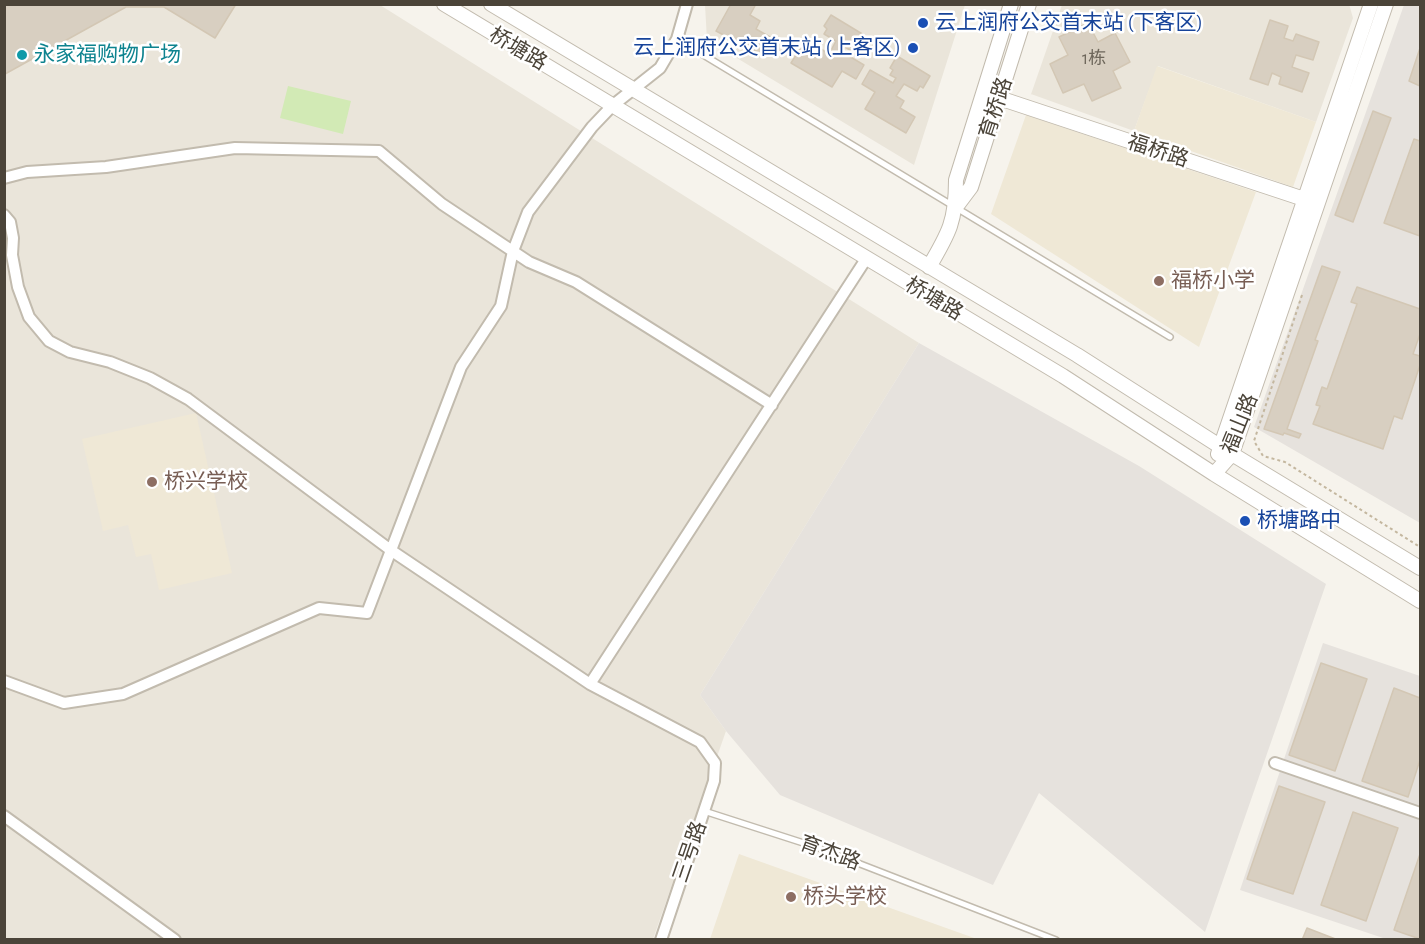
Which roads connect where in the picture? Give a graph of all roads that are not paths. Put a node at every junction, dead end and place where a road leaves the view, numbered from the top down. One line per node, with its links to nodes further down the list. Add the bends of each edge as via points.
1 (444, 4): 11 (street, 桥塘路)
2 (491, 4): 9 (street, 桥塘路)
3 (687, 4): 8 (street)
4 (1011, 4): 14 (street, 育桥路, via 956,180)
5 (1029, 4): 10 (street, 育桥路)
6 (1371, 4): 13 (street, 福山路)
7 (1386, 4): 13 (street, 福山路)
8 (677, 39): 9 (street, via 660,68); 14 (lane)
9 (633, 90): 11 (street); 18 (street, 桥塘路)
10 (999, 98): 13 (street, 福桥路); 14 (street, 育桥路, via 970,187)
11 (612, 106): 16 (street, via 528,212); 17 (street, 桥塘路)
12 (4, 178): 16 (street, via 235,147 379,151 442,204)
13 (1311, 201): 21 (street, 福山路); 22 (street, 福山路)
14 (956, 207): 18 (street, 育桥路, via 951,227); 19 (lane)
15 (4, 215): 24 (street, via 10,222 18,287 29,317 49,341 70,352 150,378 188,399)
16 (513, 250): 20 (street, via 529,262 576,282); 24 (street, via 501,306 461,367)
17 (866, 258): 20 (street); 23 (street, 桥塘路, via 1063,376)
18 (928, 267): 21 (street, 桥塘路)
19 (1170, 337)
20 (772, 405): 28 (street)
21 (1220, 446): 22 (street, 桥塘路); 23 (street, 福山路)
22 (1232, 454): 23 (street, 福山路); 25 (street, 桥塘路)
23 (1214, 474): 26 (street, 桥塘路)
24 (392, 551): 27 (street, via 368,613 319,608 123,694 64,703); 28 (street)
25 (1420, 568)
26 (1420, 601)
27 (4, 681)
28 (590, 684): 30 (street, 三号路, via 700,742 715,763 714,781)
29 (1275, 763): 31 (street)
30 (704, 811): 34 (street, 三号路); 35 (lane, 育杰路, via 819,848)
31 (1420, 813)
32 (4, 816): 33 (street)
33 (175, 939)
34 (661, 939)
35 (1056, 939)

